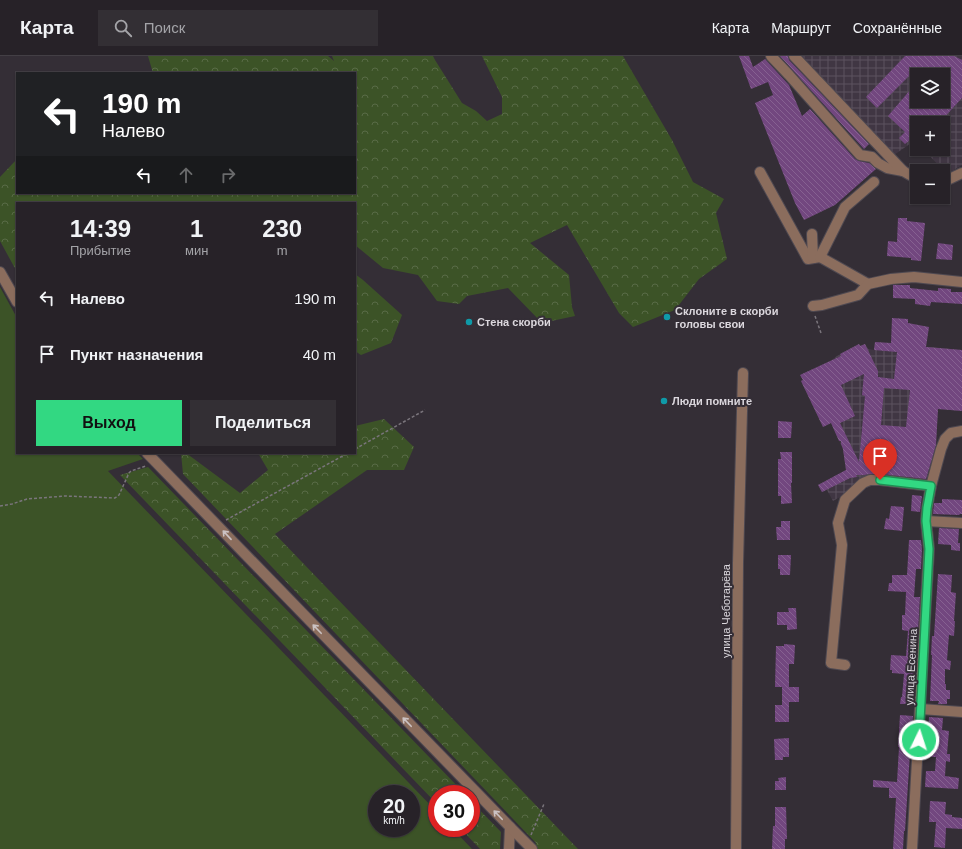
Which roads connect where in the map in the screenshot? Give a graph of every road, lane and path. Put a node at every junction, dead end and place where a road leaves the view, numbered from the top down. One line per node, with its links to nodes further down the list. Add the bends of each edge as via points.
1 (771, 56): 3 (street, via 860,155 872,157 887,168)
2 (794, 56): 3 (street)
3 (902, 171): 6 (street)
4 (760, 172): 10 (street, via 808,260)
5 (962, 173): 7 (street)
6 (910, 175)
7 (950, 179)
8 (874, 182): 10 (street, via 845,207)
9 (812, 234): 10 (street)
10 (817, 258): 13 (street)
11 (0, 272): 14 (street)
12 (962, 282): 13 (street, via 914,276)
13 (868, 284): 15 (street, via 858,295)
14 (16, 300)
15 (813, 306): 16 (path)
16 (821, 333)
17 (743, 373): 36 (street, улица Чеботарёва, via 738,563)
18 (425, 410): 20 (path)
19 (962, 431): 24 (street, улица Есенина, via 951,433 945,439)
20 (356, 448)
21 (148, 454): 23 (street)
22 (346, 454): 28 (path)
23 (156, 462): 25 (path, via 131,471 115,498 65,496 27,499); 28 (street)
24 (931, 486): 26 (street, улица Есенина); 29 (street, via 870,480 863,482 845,500 838,523 842,545 831,663)
25 (0, 506)
26 (926, 521): 27 (street); 30 (street, улица Есенина, via 929,549)
27 (962, 523)
28 (218, 525): 33 (street, one-way to 28)
29 (845, 665)
30 (921, 709): 31 (street); 37 (street, улица Есенина)
31 (962, 712)
32 (544, 804): 34 (path)
33 (510, 827): 34 (street); 35 (street)
34 (530, 846)
35 (509, 849)
36 (736, 849)
37 (912, 849)

